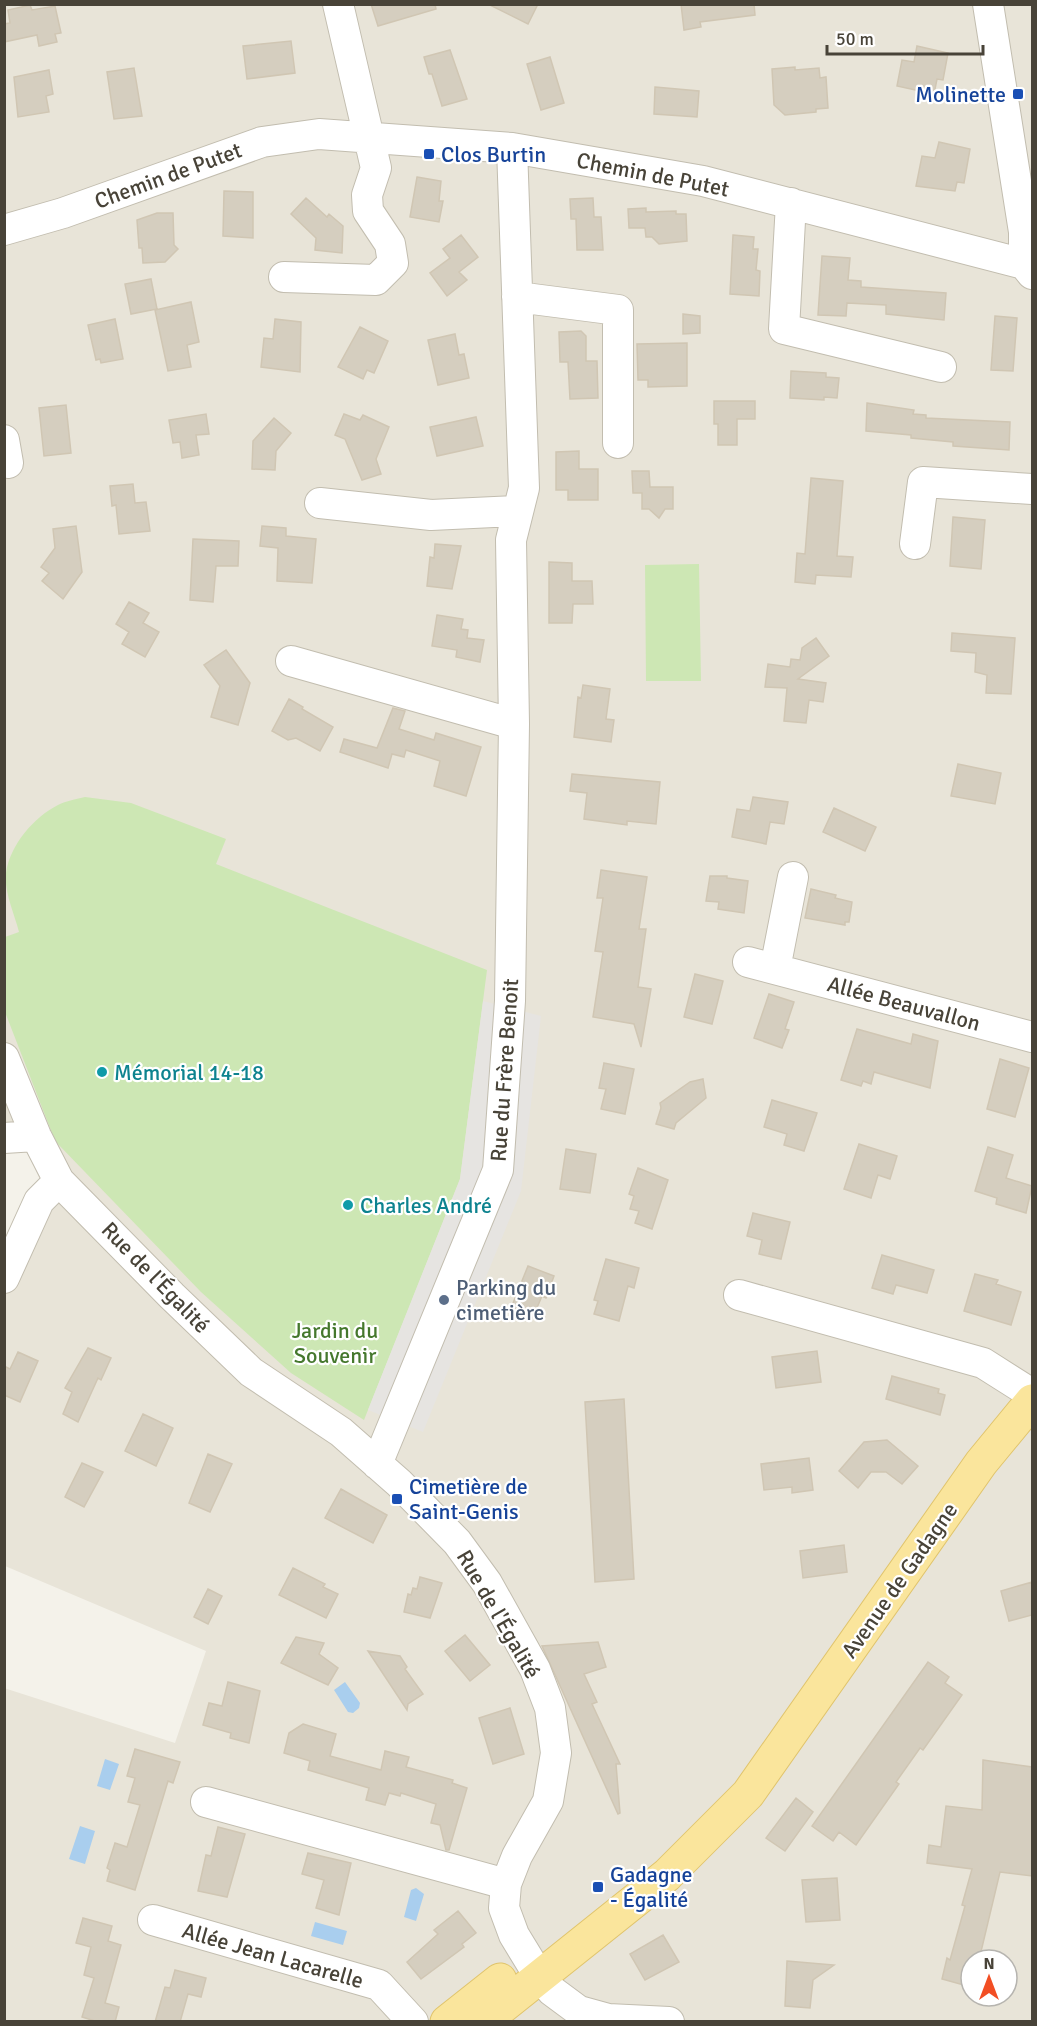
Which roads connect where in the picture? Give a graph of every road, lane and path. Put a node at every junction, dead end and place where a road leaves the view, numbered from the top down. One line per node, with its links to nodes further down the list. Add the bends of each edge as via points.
1 (338, 4): 3 (street)
2 (988, 4): 7 (street)
3 (370, 136): 4 (street, Chemin de Putet); 6 (street, Chemin de Putet, via 319,134 262,142); 8 (street, via 376,168 367,195 368,210 390,244 393,263 376,280)
4 (512, 148): 5 (street, Chemin de Putet, via 703,181); 9 (street, Rue du Frère Benoit)
5 (791, 203): 7 (street, Chemin de Putet); 10 (street, via 784,329)
6 (4, 230)
7 (1028, 269)
8 (284, 277)
9 (517, 297): 11 (street, via 618,310); 14 (street, Rue du Frère Benoit, via 524,488)
10 (941, 366)
11 (618, 443)
12 (1032, 489): 15 (street, via 923,482)
13 (320, 503): 14 (street, via 431,515)
14 (518, 511): 17 (street, Rue du Frère Benoit, via 511,540)
15 (915, 544)
16 (291, 661): 17 (street)
17 (514, 724): 28 (street, Rue du Frère Benoit, via 510,1001 498,1170)
18 (794, 877): 19 (street, Allée Beauvallon, via 761,965)
19 (1032, 1037)
20 (4, 1058): 21 (street, Rue de l'Égalité)
21 (36, 1136): 22 (street); 23 (street, Rue de l'Égalité)
22 (4, 1137)
23 (59, 1180): 24 (street, via 39,1201); 28 (street, Rue de l'Égalité, via 251,1372 341,1432)
24 (4, 1278)
25 (739, 1294): 26 (street, via 983,1363)
26 (1032, 1394)
27 (1032, 1401): 32 (main road, Avenue de Gadagne, via 981,1463 769,1761)
28 (377, 1464): 30 (street, Rue de l'Égalité, via 457,1542 487,1583 535,1669 550,1708 556,1754 548,1801)
29 (206, 1802): 30 (street)
30 (506, 1884): 32 (street, Rue de l'Égalité, via 506,1915)
31 (153, 1920): 33 (street, Allée Jean Lacarelle, via 379,1985)
32 (533, 1967): 34 (main road, Avenue de Gadagne); 35 (main road, Avenue de Gadagne); 36 (street, Rue de l'Égalité, via 569,2005 592,2016)
33 (414, 2022)
34 (447, 2022)
35 (483, 2022)
36 (669, 2022)

